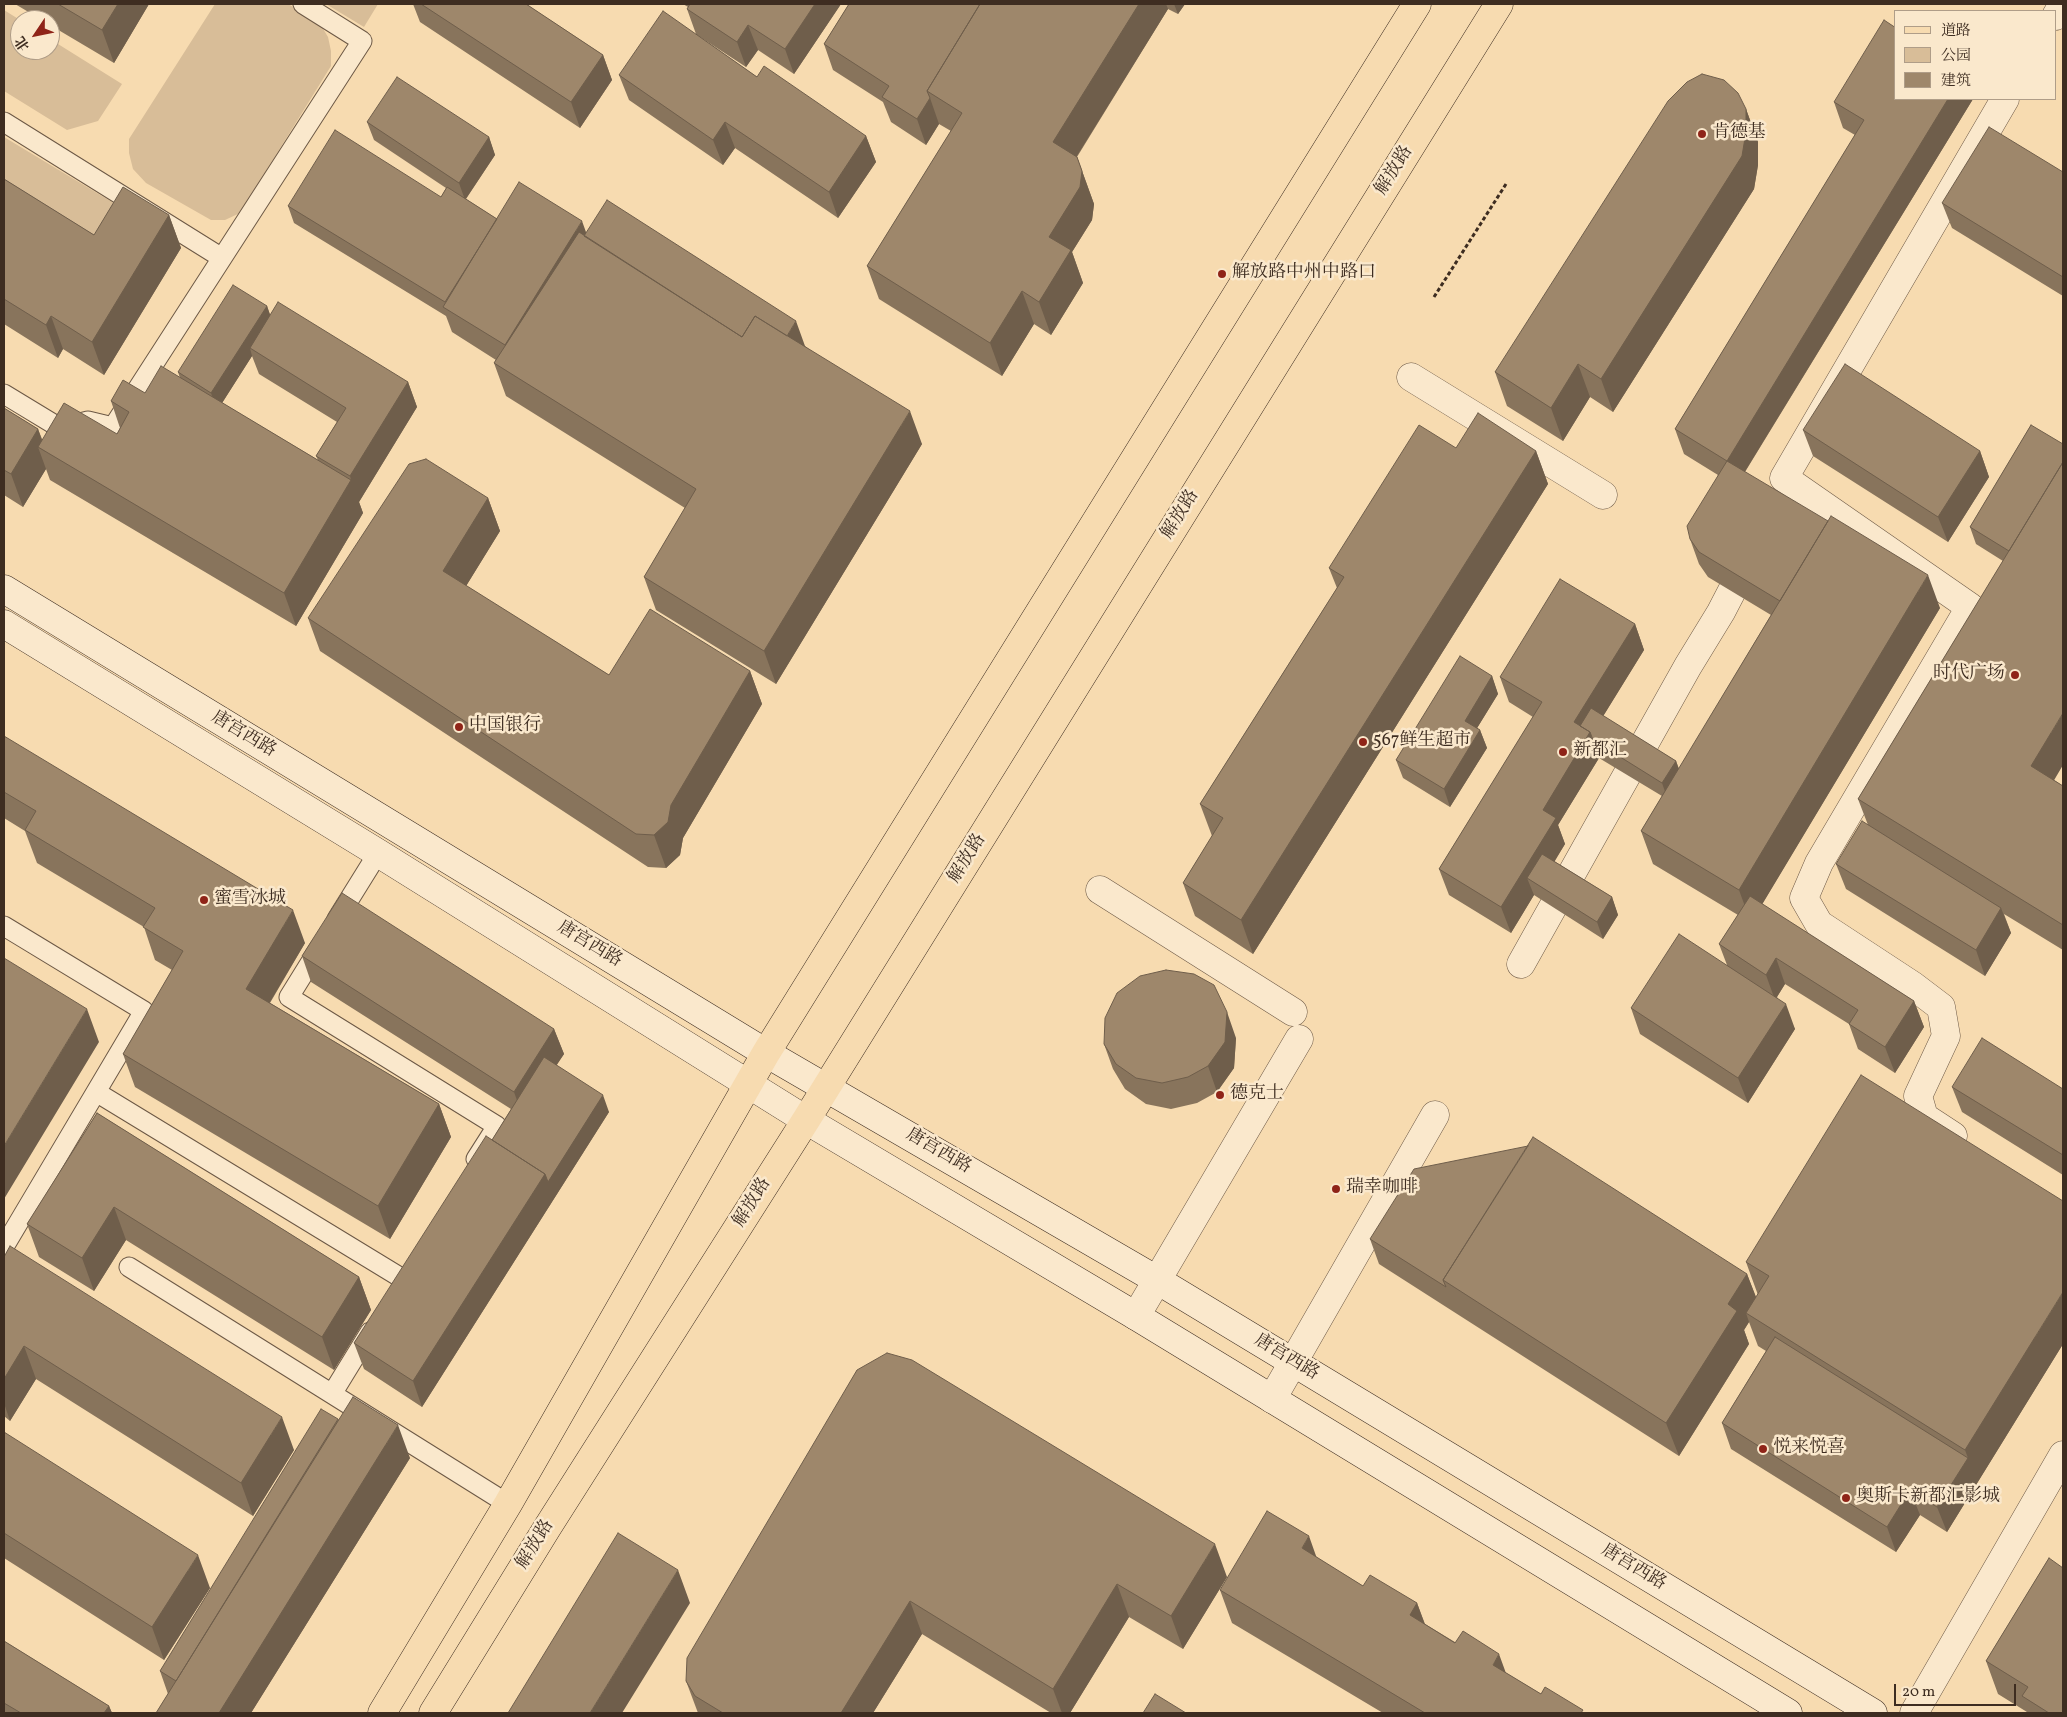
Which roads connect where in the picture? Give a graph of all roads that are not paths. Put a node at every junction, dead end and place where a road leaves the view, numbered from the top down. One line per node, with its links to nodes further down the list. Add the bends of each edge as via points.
1 (303, 4): 6 (lane, via 362,41)
2 (1417, 4): 19 (main road)
3 (1499, 4): 21 (main road, 解放路)
4 (2004, 100): 25 (main road, via 1780,489 1970,606 1819,863 1804,898 1819,924 1941,1007 1946,1036 1918,1096 1924,1117)
5 (4, 122): 6 (lane)
6 (222, 258): 8 (lane, via 114,427 88,421 60,428)
7 (1411, 376): 9 (main road)
8 (4, 394)
9 (1603, 495)
10 (1761, 533): 16 (main road, via 1725,606)
11 (4, 588): 19 (main road, 唐宫西路)
12 (4, 624): 13 (main road, 唐宫西路)
13 (378, 853): 20 (main road, 唐宫西路); 26 (lane, via 289,997 497,1126)
14 (1100, 890): 17 (main road)
15 (4, 926): 22 (lane, via 144,1011)
16 (1521, 964)
17 (1293, 1012)
18 (1299, 1039): 31 (main road)
19 (766, 1053): 20 (main road); 21 (main road, 唐宫西路)
20 (749, 1083): 24 (main road, 唐宫西路); 39 (main road)
21 (826, 1087): 24 (main road, 解放路); 31 (main road, 唐宫西路)
22 (96, 1092): 27 (lane); 30 (lane)
23 (1435, 1115): 35 (main road)
24 (806, 1120): 33 (main road, 唐宫西路); 41 (main road, 解放路)
25 (1974, 1149)
26 (467, 1174)
27 (4, 1247)
28 (412, 1263): 30 (lane)
29 (129, 1267): 36 (lane)
30 (403, 1279): 32 (lane)
31 (1157, 1280): 33 (main road); 35 (main road, 唐宫西路)
32 (392, 1296)
33 (1136, 1316): 37 (main road, 唐宫西路)
34 (377, 1320): 36 (lane)
35 (1293, 1362): 37 (main road); 43 (main road, 唐宫西路)
36 (332, 1394): 39 (lane)
37 (1272, 1399): 42 (main road, 唐宫西路)
38 (2063, 1455): 44 (main road)
39 (508, 1504): 40 (main road)
40 (382, 1713)
41 (433, 1713)
42 (1788, 1713)
43 (1873, 1713)
44 (1914, 1713)

